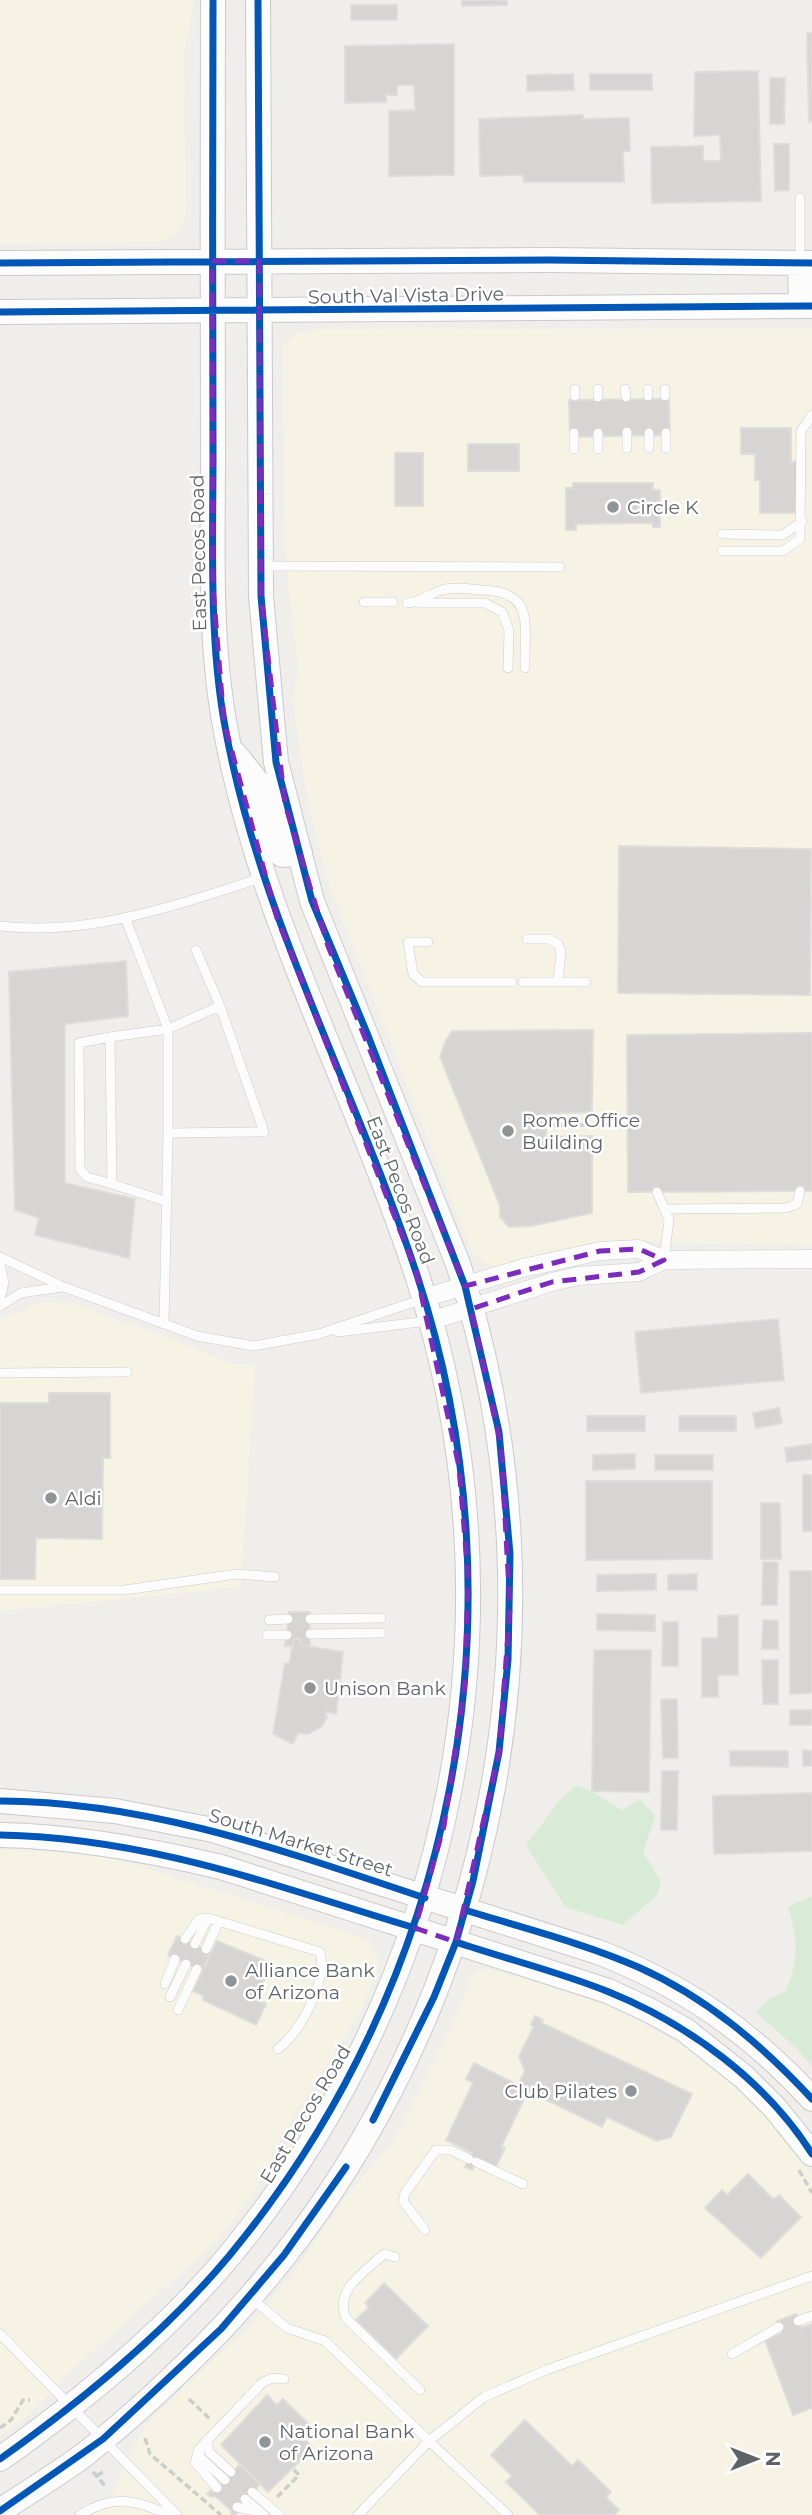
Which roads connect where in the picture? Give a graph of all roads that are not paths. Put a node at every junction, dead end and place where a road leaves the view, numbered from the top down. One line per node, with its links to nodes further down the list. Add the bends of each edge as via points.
1 (213, 0): 4 (main road, East Pecos Road)
2 (258, 0): 5 (main road, East Pecos Road)
3 (800, 198): 7 (lane)
4 (212, 261): 5 (main road, South Val Vista Drive); 6 (main road, South Val Vista Drive); 11 (main road, East Pecos Road)
5 (258, 261): 7 (main road, South Val Vista Drive); 10 (main road, East Pecos Road)
6 (0, 263)
7 (806, 263): 8 (main road)
8 (806, 306): 10 (main road, South Val Vista Drive)
9 (0, 312): 11 (main road, South Val Vista Drive)
10 (258, 312): 11 (main road, South Val Vista Drive); 26 (main road, East Pecos Road)
11 (212, 313): 32 (main road, East Pecos Road, via 214,609)
12 (812, 415): 23 (lane, via 801,431)
13 (626, 432): 18 (lane)
14 (574, 433): 21 (lane)
15 (598, 433): 22 (lane)
16 (649, 433): 19 (lane)
17 (666, 433): 20 (lane)
18 (627, 448)
19 (649, 448)
20 (666, 448)
21 (574, 449)
22 (598, 449)
23 (802, 521): 24 (lane, via 783,535); 25 (lane, via 800,539 783,551)
24 (722, 534)
25 (722, 551)
26 (260, 566): 27 (lane); 33 (main road, East Pecos Road, via 276,762)
27 (560, 567)
28 (364, 602): 29 (lane)
29 (393, 602)
30 (508, 668): 31 (lane, via 509,630 502,612 485,603 410,603 444,589 505,590 519,601)
31 (525, 668)
32 (230, 748): 33 (main road, via 262,788 277,851 282,855); 34 (main road, East Pecos Road)
33 (300, 853): 58 (main road, East Pecos Road, via 328,946 368,1033)
34 (264, 877): 35 (lane); 61 (main road, East Pecos Road)
35 (125, 917): 36 (lane, via 37,931); 45 (lane)
36 (0, 926)
37 (527, 939): 42 (lane, via 550,939 558,944)
38 (428, 942): 40 (lane, via 408,942 413,974 422,982)
39 (196, 950): 44 (lane)
40 (512, 982)
41 (523, 982): 42 (lane)
42 (558, 982): 43 (lane)
43 (586, 982)
44 (220, 1006): 45 (lane); 47 (lane, via 264,1132)
45 (167, 1029): 46 (lane); 47 (lane)
46 (110, 1037): 48 (lane); 48 (lane, via 79,1043 80,1169 87,1177)
47 (167, 1133): 51 (lane)
48 (112, 1184): 51 (lane)
49 (800, 1191): 52 (lane, via 797,1204 786,1208)
50 (657, 1192): 52 (lane)
51 (165, 1201): 62 (lane)
52 (665, 1209): 55 (lane, via 669,1220)
53 (0, 1257): 57 (lane)
54 (812, 1259): 55 (street)
55 (664, 1261): 58 (street, via 639,1272 578,1276)
56 (0, 1265): 59 (lane, via 4,1282)
57 (64, 1287): 60 (lane, via 21,1293); 62 (lane)
58 (468, 1298): 61 (street); 79 (main road, East Pecos Road, via 501,1446 510,1594 499,1752)
59 (0, 1299)
60 (0, 1306)
61 (427, 1310): 63 (lane); 63 (lane); 78 (main road, East Pecos Road, via 459,1467 468,1629 453,1771)
62 (164, 1324): 63 (lane, via 197,1336 253,1346)
63 (318, 1334)
64 (127, 1372): 65 (lane)
65 (0, 1373)
66 (275, 1577): 67 (lane, via 237,1574 125,1590)
67 (0, 1590)
68 (381, 1618): 70 (lane)
69 (288, 1619): 71 (lane)
70 (310, 1619)
71 (269, 1620)
72 (381, 1633): 73 (lane)
73 (310, 1634)
74 (267, 1635): 75 (lane)
75 (287, 1635)
76 (0, 1801): 78 (main road, South Market Street, via 115,1811 213,1830)
77 (0, 1835): 82 (main road, via 69,1839 178,1857)
78 (425, 1898): 79 (main road, South Market Street); 82 (main road, East Pecos Road)
79 (465, 1910): 84 (main road, East Pecos Road); 94 (main road, South Market Street, via 598,1952 674,1985 735,2025)
80 (208, 1917): 81 (lane); 83 (lane, via 199,1919); 85 (lane)
81 (219, 1921): 86 (lane); 93 (lane, via 320,1952 321,1974 302,2021)
82 (415, 1928): 84 (main road); 108 (main road, East Pecos Road, via 345,2087 259,2217 166,2323)
83 (185, 1939)
84 (456, 1942): 95 (main road, via 608,1991 685,2030 775,2108); 100 (main road, East Pecos Road, via 387,2096 337,2183)
85 (195, 1944)
86 (206, 1949)
87 (175, 1959): 90 (lane)
88 (186, 1964): 91 (lane)
89 (197, 1969): 92 (lane)
90 (165, 1984)
91 (170, 1997)
92 (178, 2010)
93 (278, 2049)
94 (812, 2099)
95 (802, 2157)
96 (523, 2184): 97 (lane, via 450,2150 436,2150 403,2201)
97 (425, 2230)
98 (395, 2257): 107 (lane, via 384,2254 345,2291 342,2307 346,2318)
99 (812, 2276): 111 (lane, via 546,2370 484,2397)
100 (250, 2297): 109 (main road, East Pecos Road); 111 (lane, via 287,2329 325,2341)
101 (812, 2316): 102 (lane)
102 (798, 2321)
103 (779, 2327): 105 (lane)
104 (0, 2334): 108 (lane)
105 (732, 2354)
106 (284, 2379): 110 (lane, via 262,2383)
107 (420, 2390)
108 (71, 2406): 109 (lane); 113 (main road, East Pecos Road)
109 (103, 2440): 116 (main road, East Pecos Road); 120 (lane)
110 (207, 2440): 112 (lane); 112 (lane, via 209,2452 228,2476 200,2457)
111 (429, 2441): 122 (lane); 123 (lane)
112 (199, 2449): 114 (lane, via 195,2462)
113 (0, 2459)
114 (217, 2488)
115 (237, 2507): 117 (lane)
116 (0, 2511)
117 (263, 2514): 121 (lane, via 249,2495)
118 (80, 2515): 119 (lane, via 116,2500)
119 (171, 2515)
120 (177, 2515)
121 (278, 2515)
122 (358, 2515)
123 (508, 2515)

